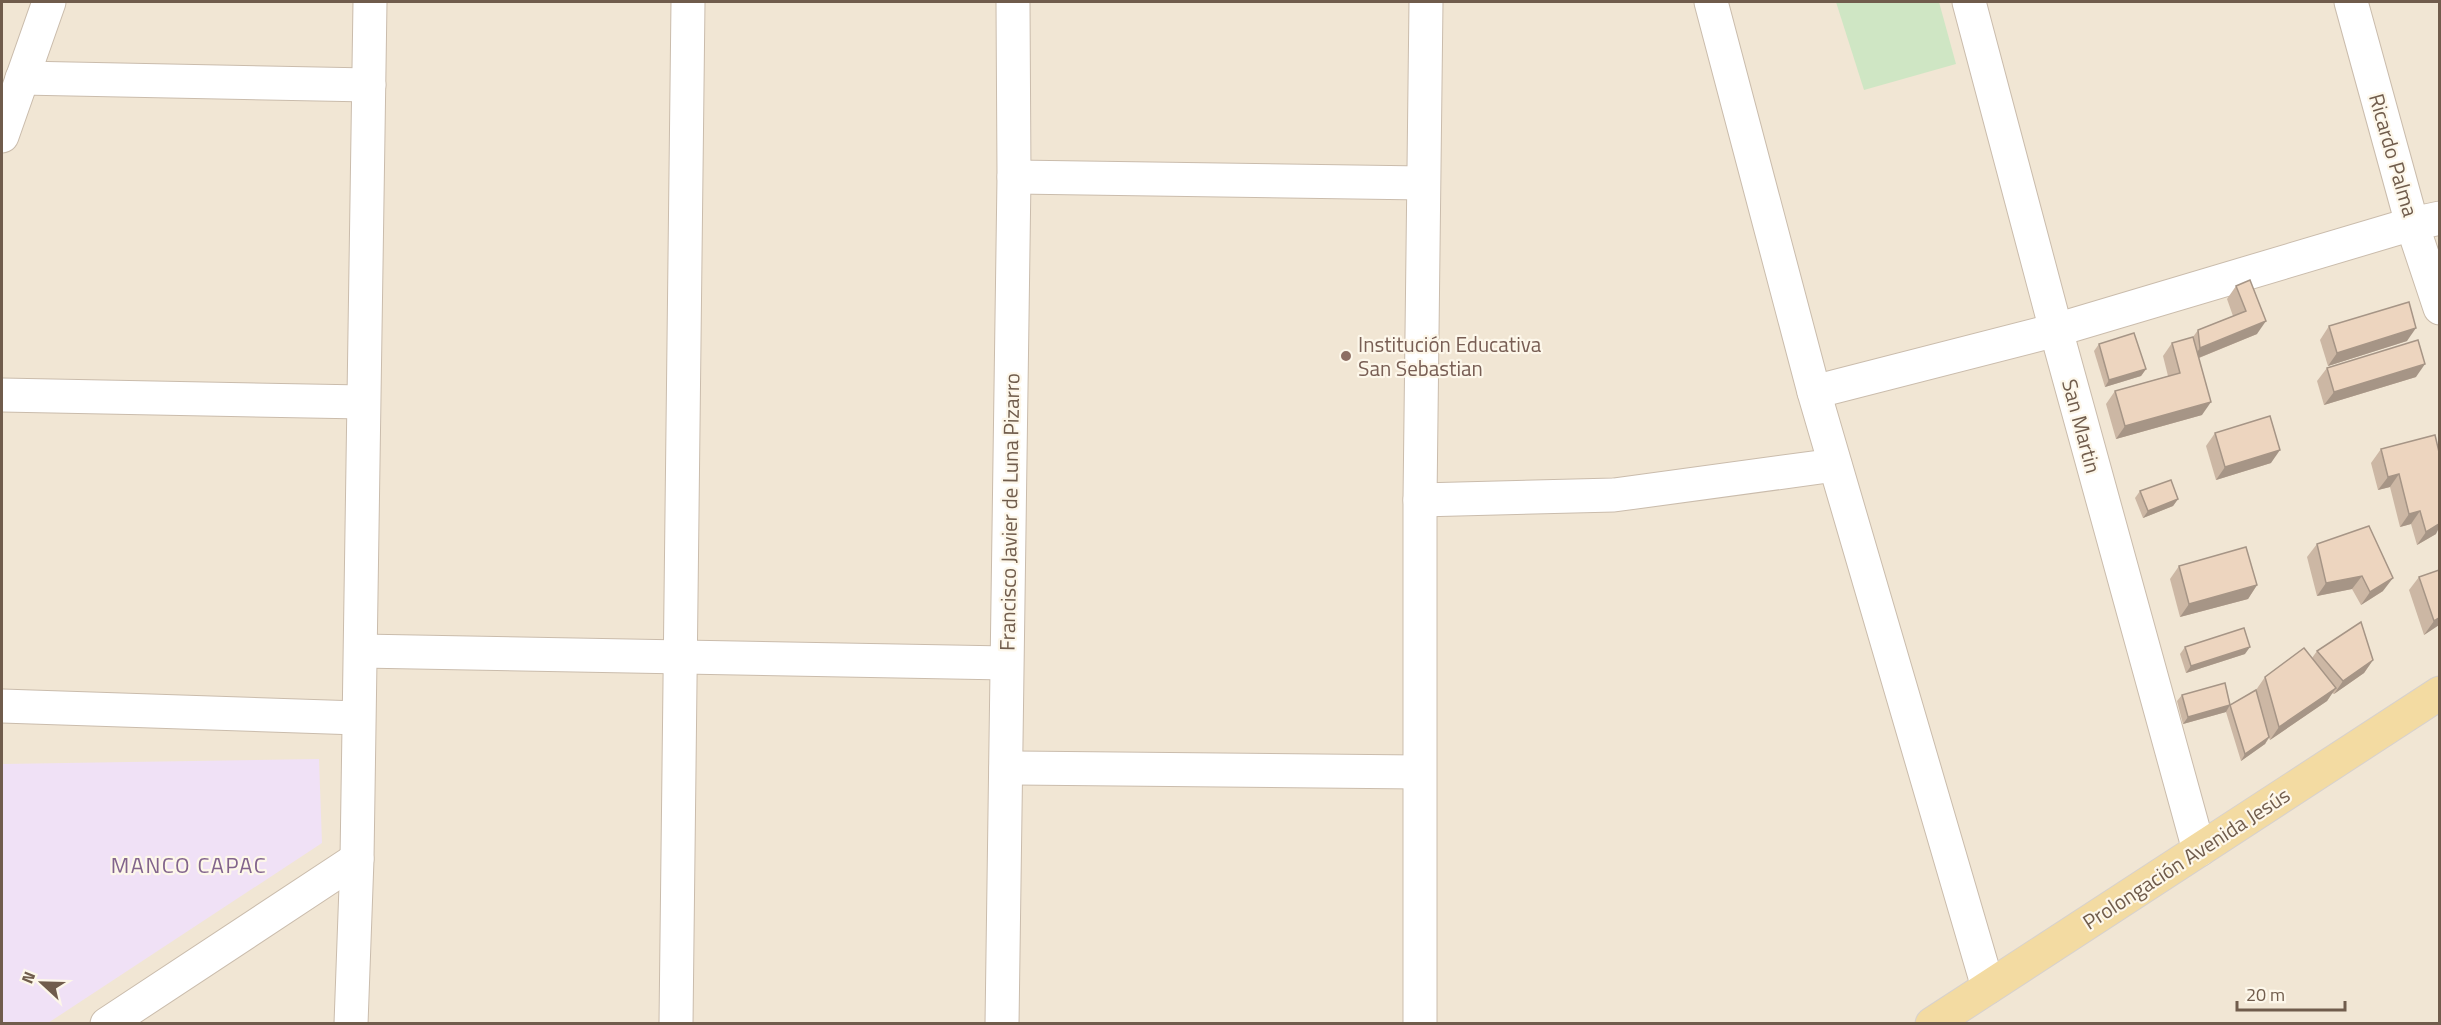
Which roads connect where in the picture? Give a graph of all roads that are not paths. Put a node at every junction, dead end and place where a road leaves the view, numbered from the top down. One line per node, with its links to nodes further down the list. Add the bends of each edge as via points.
1 (50, 2): 9 (street)
2 (370, 2): 10 (street)
3 (688, 2): 23 (street)
4 (1013, 2): 12 (street, Francisco Javier de Luna Pizarro)
5 (1426, 2): 13 (street)
6 (1712, 2): 17 (street)
7 (1969, 2): 16 (street, San Martin)
8 (2351, 2): 14 (street, Ricardo Palma)
9 (22, 78): 10 (street); 11 (street)
10 (369, 85): 19 (street)
11 (2, 136)
12 (1014, 177): 13 (street); 24 (street, Francisco Javier de Luna Pizarro)
13 (1423, 183): 21 (street)
14 (2426, 221): 15 (street, Ricardo Palma); 16 (street)
15 (2439, 308)
16 (2056, 330): 17 (street); 30 (street, San Martin)
17 (1814, 392): 20 (street)
18 (2, 395): 19 (street)
19 (363, 402): 22 (street)
20 (1835, 465): 21 (street, via 1614,495); 32 (street)
21 (1420, 500): 29 (street)
22 (361, 651): 23 (street); 27 (street)
23 (680, 658): 24 (street); 35 (street)
24 (1006, 663): 28 (street, Francisco Javier de Luna Pizarro)
25 (2439, 693): 30 (main road, Prolongación Avenida Jesús)
26 (2, 706): 27 (street)
27 (358, 718): 31 (street)
28 (1006, 768): 29 (street); 36 (street, Francisco Javier de Luna Pizarro)
29 (1418, 772): 37 (street)
30 (2199, 850): 32 (main road, Prolongación Avenida Jesús)
31 (357, 859): 33 (street); 34 (street)
32 (1988, 987): 38 (main road, Prolongación Avenida Jesús)
33 (107, 1023)
34 (351, 1023)
35 (676, 1023)
36 (1002, 1023)
37 (1420, 1023)
38 (1932, 1023)

